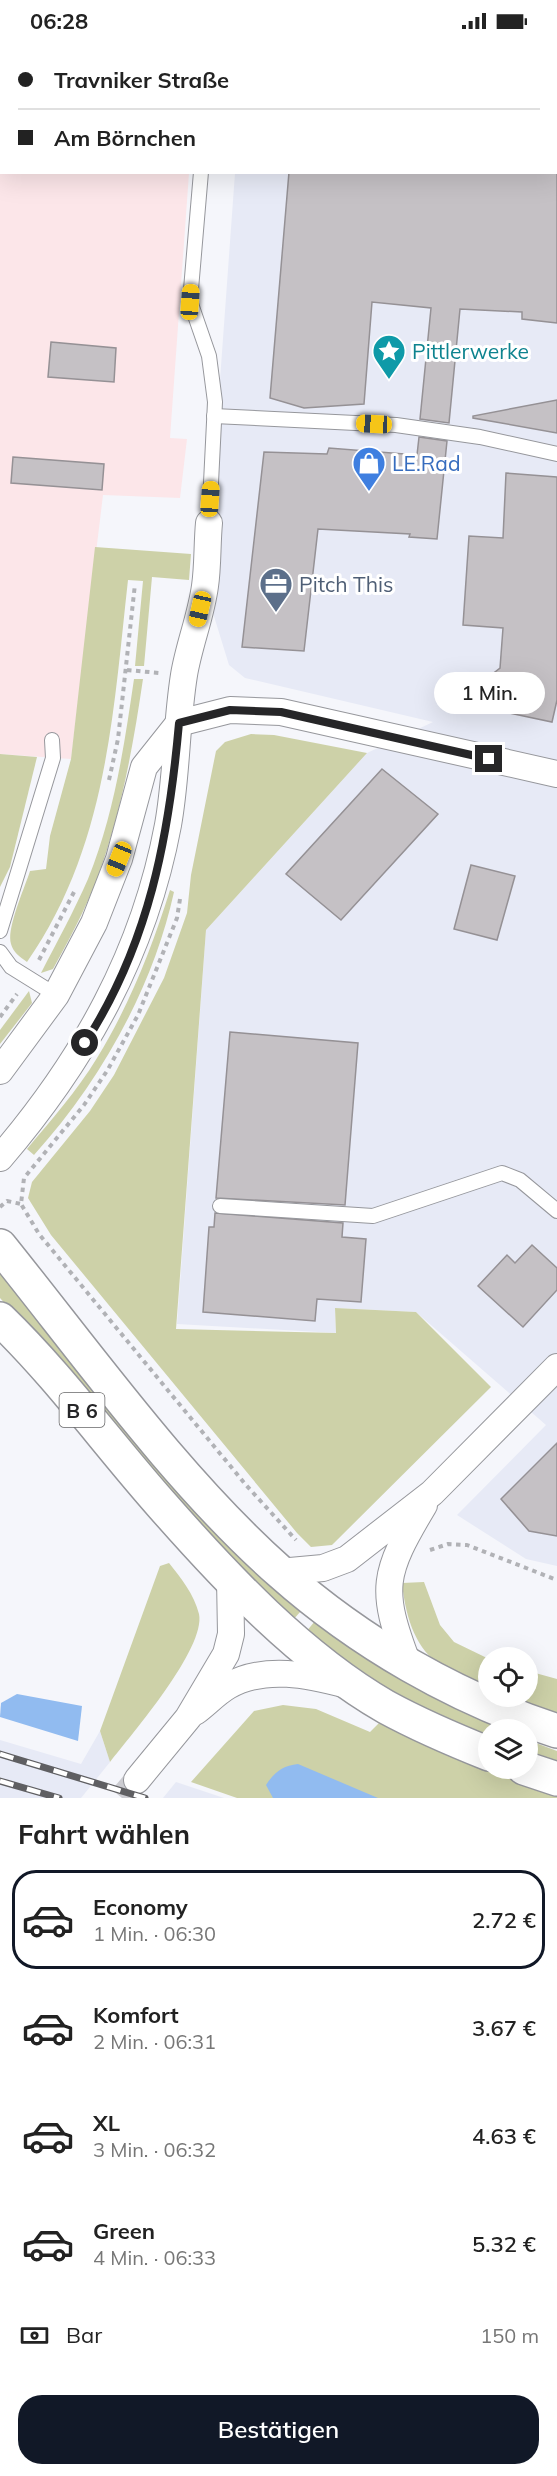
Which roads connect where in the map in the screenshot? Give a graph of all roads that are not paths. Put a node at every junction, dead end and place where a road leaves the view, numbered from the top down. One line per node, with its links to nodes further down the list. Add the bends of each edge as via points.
1 (201, 174): 2 (lane, via 190,302 209,356)
2 (214, 416): 3 (lane, via 396,425 480,437); 4 (lane)
3 (557, 454)
4 (209, 523): 5 (street, via 205,587 184,675)
5 (179, 723): 7 (street, via 230,710 281,712); 10 (street, via 144,767 119,859 94,923); 12 (street, via 169,822 141,929 98,1023 47,1102)
6 (52, 740): 8 (lane, via 53,758)
7 (557, 774)
8 (0, 931)
9 (0, 952): 10 (lane, via 11,967)
10 (56, 995): 11 (street)
11 (0, 1071)
12 (0, 1158)
13 (220, 1206): 14 (lane, via 373,1216 502,1173 520,1180)
14 (557, 1211)
15 (0, 1246): 19 (main road, B 6, via 173,1460)
16 (0, 1319): 20 (main road, B 6, via 36,1354 160,1504)
17 (557, 1367): 18 (street)
18 (432, 1493): 19 (street, via 347,1559 323,1568); 21 (street, via 391,1569 391,1621)
19 (279, 1572): 21 (main road, B 6, via 318,1604)
20 (230, 1579): 22 (main road, B 6, via 291,1636); 23 (street, via 232,1623 226,1654)
21 (408, 1664): 24 (main road, B 6, via 478,1701)
22 (356, 1687): 23 (street, via 297,1675 273,1673 250,1677 228,1686); 25 (main road, B 6, via 439,1734)
23 (188, 1718): 28 (street)
24 (557, 1731)
25 (478, 1750)
26 (538, 1773): 27 (main road)
27 (557, 1779)
28 (137, 1780)

